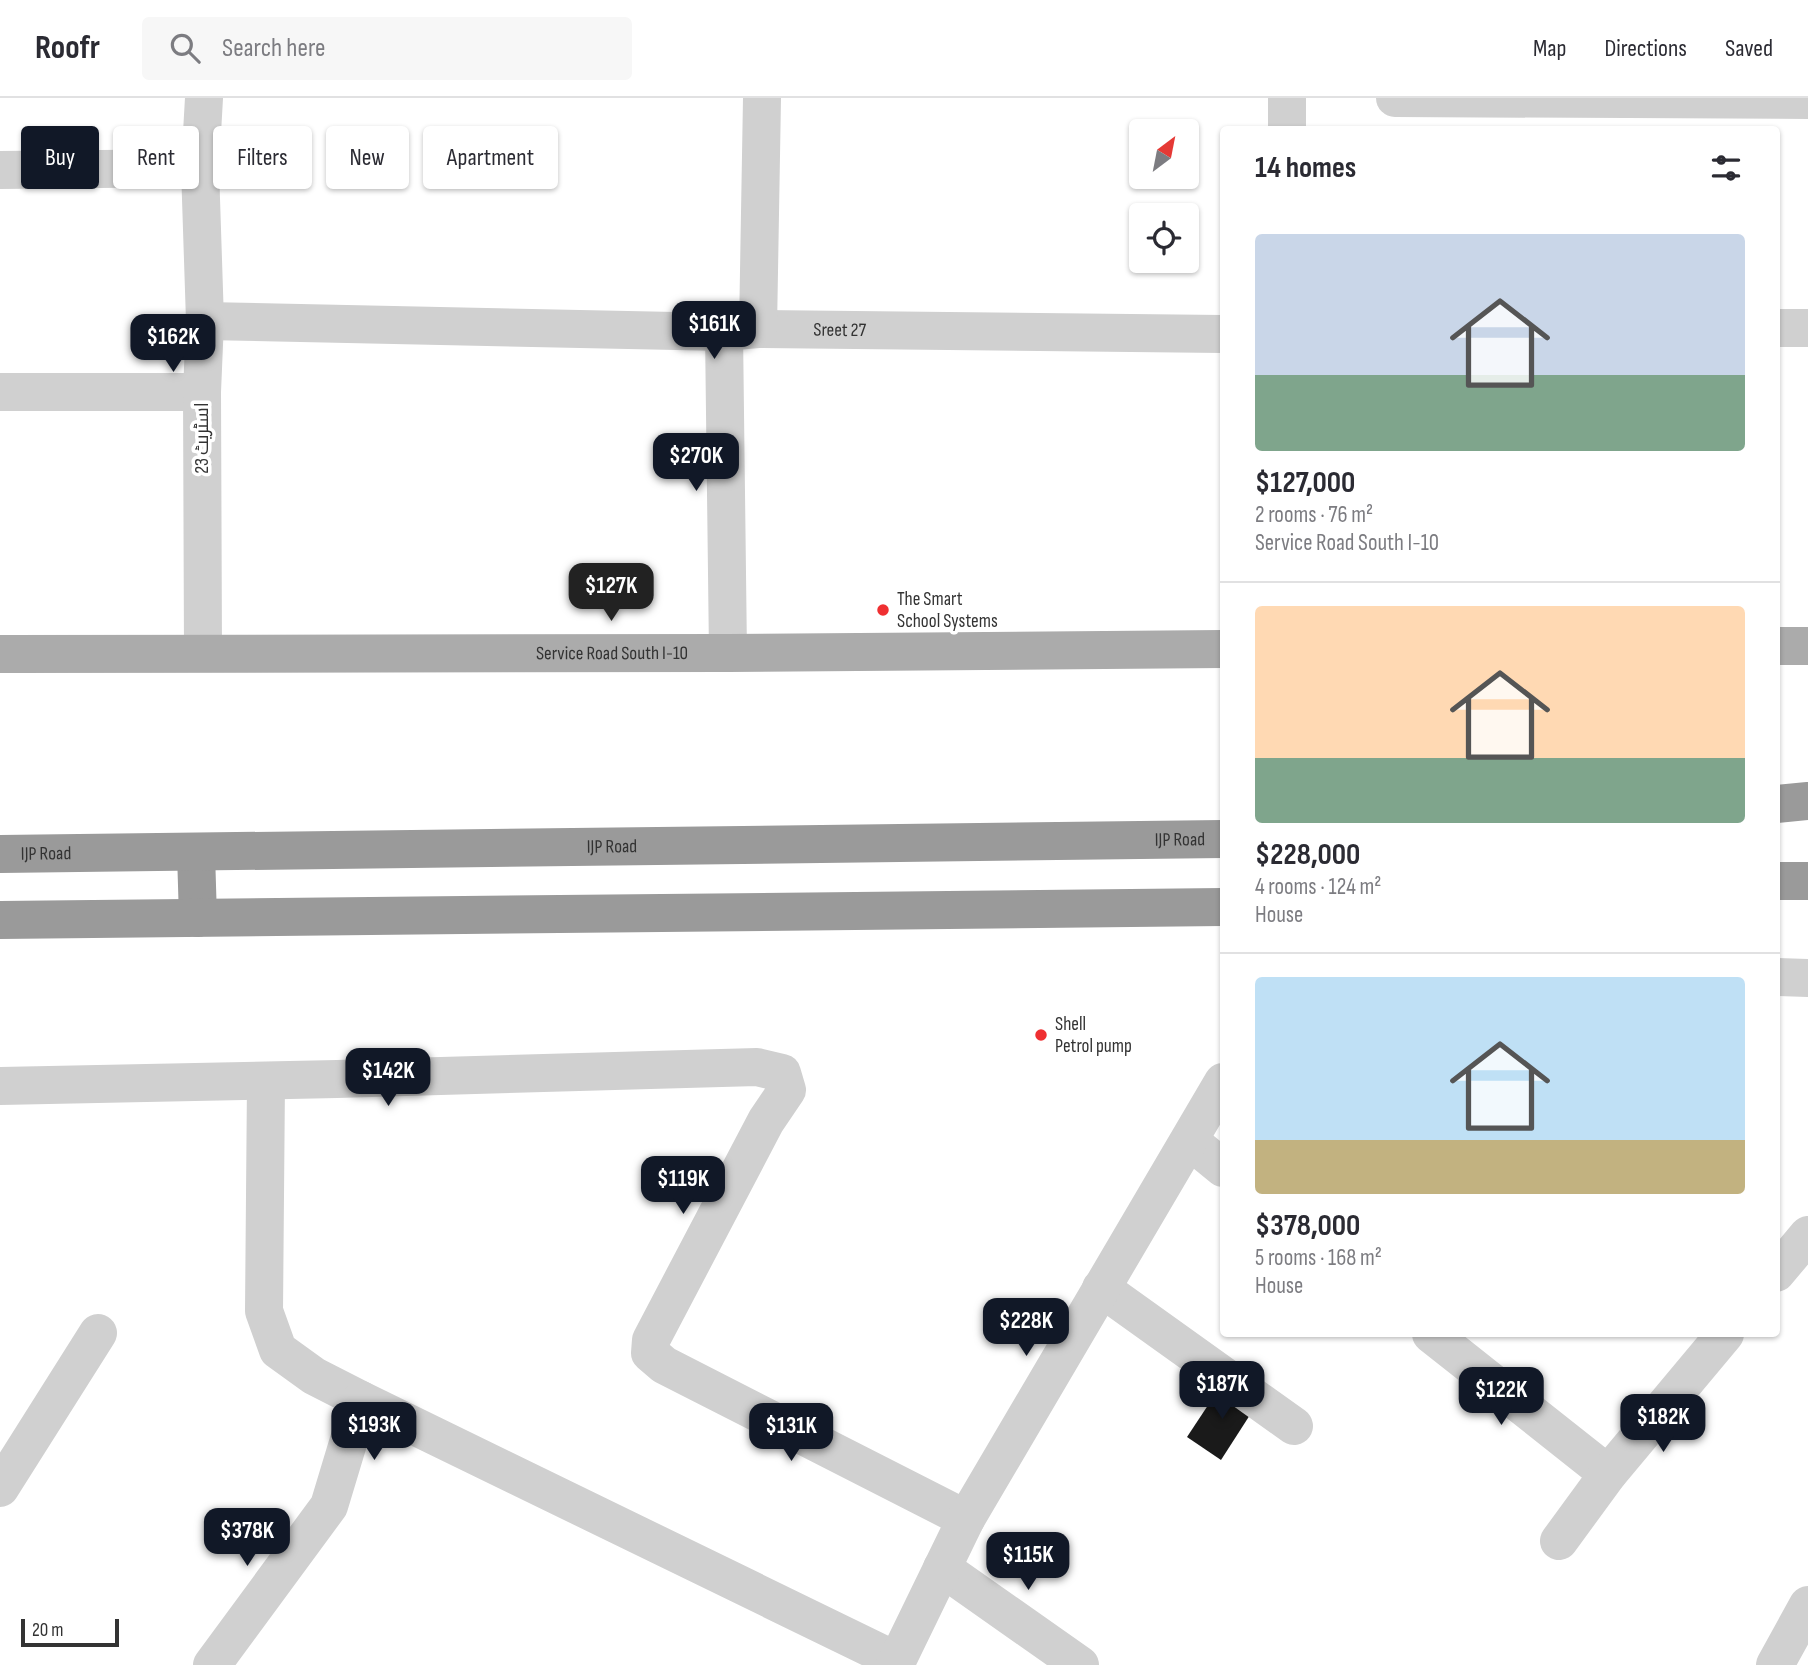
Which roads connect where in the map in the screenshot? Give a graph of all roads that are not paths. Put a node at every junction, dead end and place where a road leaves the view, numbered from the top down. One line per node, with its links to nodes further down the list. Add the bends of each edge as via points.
1 (204, 98): 8 (street, اسٹریٹ 23)
2 (762, 98): 13 (street)
3 (1287, 98): 7 (street)
4 (1395, 98): 6 (street)
5 (1808, 100): 6 (street)
6 (1633, 109)
7 (1287, 126)
8 (200, 168): 9 (street); 10 (street, اسٹریٹ 23)
9 (0, 170)
10 (205, 321): 13 (street, Sreet 27); 16 (street, اسٹریٹ 23)
11 (1780, 328): 12 (street)
12 (1808, 328)
13 (741, 330): 14 (street, Sreet 27); 21 (street)
14 (1220, 334)
15 (0, 392): 16 (street)
16 (202, 392): 20 (street, اسٹریٹ 23)
17 (1780, 646): 18 (main road)
18 (1808, 646)
19 (1220, 649): 21 (main road, Service Road South I-10)
20 (203, 652): 21 (main road, Service Road South I-10); 22 (main road, Service Road South I-10)
21 (728, 653)
22 (0, 654)
23 (1808, 801): 24 (highway)
24 (1780, 804)
25 (1220, 839): 26 (highway, IJP Road)
26 (196, 853): 27 (highway, IJP Road); 31 (highway)
27 (0, 854)
28 (1780, 881): 29 (highway)
29 (1808, 881)
30 (1220, 907): 31 (highway)
31 (198, 918): 32 (highway)
32 (0, 920)
33 (1780, 977): 34 (street)
34 (1808, 978)
35 (266, 1081): 36 (street); 46 (street, via 264,1311 278,1350 314,1376); 50 (street, via 757,1067 782,1073 787,1090 766,1121 651,1340 650,1353 664,1365)
36 (0, 1086)
37 (1220, 1087): 38 (street)
38 (1190, 1141): 39 (street); 42 (street)
39 (1220, 1166)
40 (1808, 1235): 41 (street)
41 (1780, 1268)
42 (1101, 1288): 47 (street); 50 (street)
43 (98, 1333): 49 (street)
44 (1435, 1337): 48 (street)
45 (1722, 1337): 48 (street)
46 (361, 1400): 54 (street); 55 (street, via 329,1506)
47 (1294, 1426)
48 (1608, 1474): 51 (street)
49 (3, 1478)
50 (966, 1519): 52 (street)
51 (1559, 1541)
52 (942, 1567): 54 (street); 56 (street)
53 (1808, 1605): 57 (street)
54 (896, 1663)
55 (212, 1665)
56 (1080, 1665)
57 (1775, 1665)

